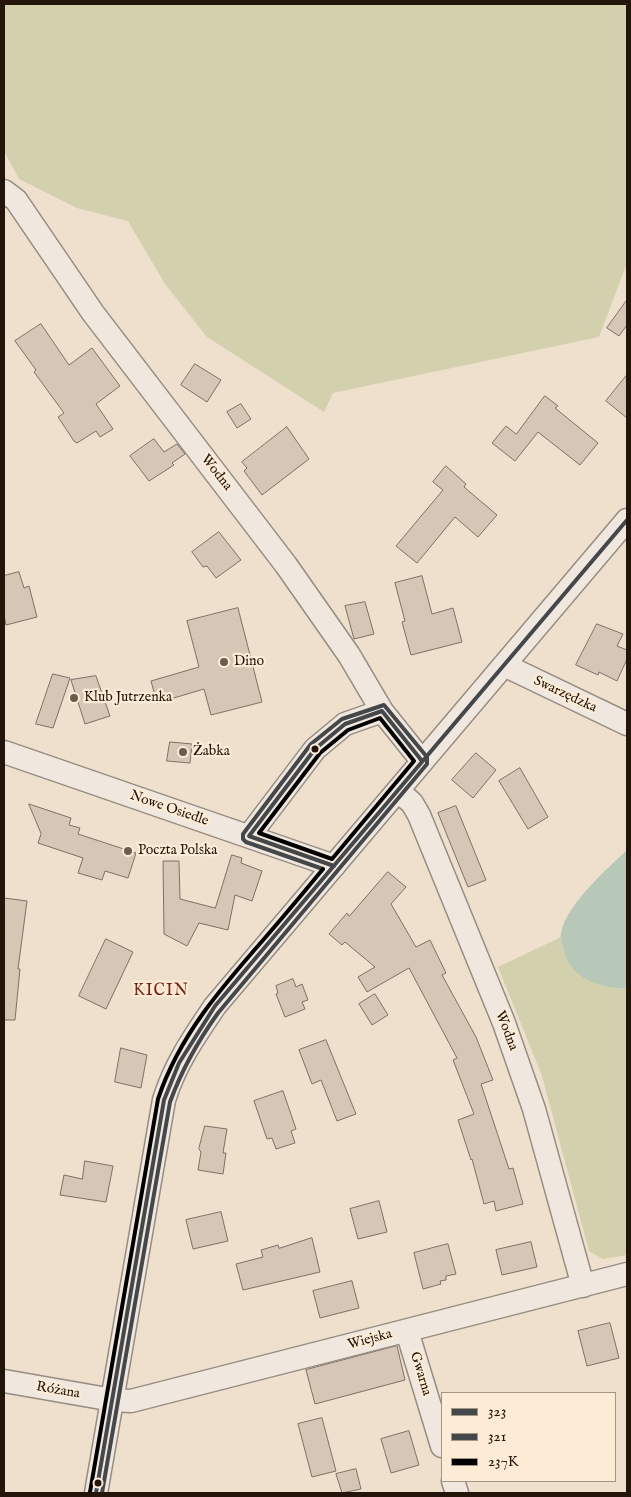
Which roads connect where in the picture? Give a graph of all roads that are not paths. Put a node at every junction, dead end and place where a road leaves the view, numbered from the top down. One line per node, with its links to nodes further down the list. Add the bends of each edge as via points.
1 (4, 191): 4 (street, Wodna, via 16,200 93,313 286,565 349,655)
2 (627, 520): 3 (street)
3 (504, 665): 5 (street, Swarzędzka); 7 (street)
4 (382, 711): 7 (street, Wodna); 9 (street, via 345,724 315,748)
5 (627, 724)
6 (4, 752): 9 (street, Nowe Osiedle)
7 (422, 761): 8 (street)
8 (398, 791): 10 (street); 12 (street, Wodna, via 412,803 419,815 504,1023 534,1109)
9 (249, 836): 10 (street, Nowe Osiedle)
10 (334, 866): 15 (street, via 215,1006 171,1078 164,1100)
11 (627, 1274): 12 (street, Wiejska)
12 (583, 1286): 13 (street, Wiejska)
13 (407, 1331): 15 (street, Wiejska, via 131,1401); 16 (street, Gwarna)
14 (4, 1381): 15 (street, Różana)
15 (113, 1400): 17 (street)
16 (441, 1443)
17 (96, 1493)

